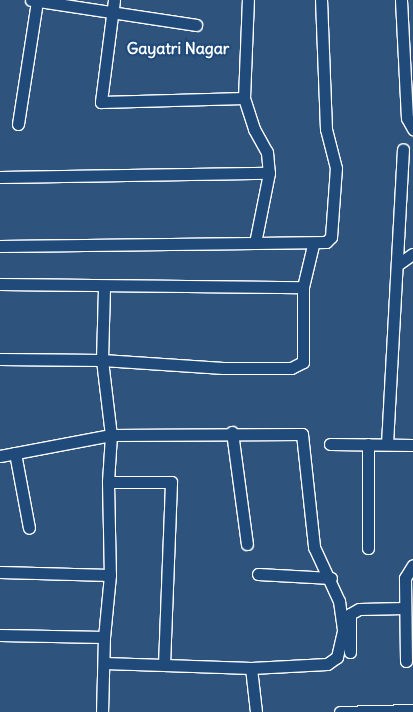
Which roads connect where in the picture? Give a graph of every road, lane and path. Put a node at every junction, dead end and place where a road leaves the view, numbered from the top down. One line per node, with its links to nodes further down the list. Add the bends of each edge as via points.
1 (34, 0): 5 (street); 8 (street)
2 (248, 0): 7 (street)
3 (321, 0): 14 (street, via 326,129 336,168 331,237)
4 (401, 0): 9 (street, via 407,118)
5 (113, 6): 6 (street); 7 (street, via 101,102)
6 (196, 25)
7 (244, 98): 11 (street, via 254,129 267,152)
8 (18, 124)
9 (413, 129)
10 (403, 149): 17 (street)
11 (269, 173): 12 (street); 13 (street)
12 (0, 177)
13 (255, 243): 14 (street); 15 (street)
14 (313, 245): 20 (street)
15 (0, 246)
16 (413, 254): 17 (street)
17 (397, 265): 27 (street)
18 (0, 284): 19 (street)
19 (104, 287): 20 (street); 22 (street)
20 (303, 287): 22 (street, via 303,362 298,367 223,368)
21 (0, 359): 22 (street)
22 (102, 360): 24 (street)
23 (232, 432): 24 (street); 33 (street); 39 (street, via 298,432 305,437 314,547)
24 (111, 435): 29 (street); 31 (street)
25 (330, 444): 26 (street)
26 (368, 444): 27 (street); 34 (street)
27 (387, 444): 28 (street)
28 (413, 445)
29 (15, 453): 30 (street); 32 (street)
30 (0, 456)
31 (108, 482): 38 (street); 46 (street, via 171,482)
32 (29, 528)
33 (247, 544)
34 (368, 548)
35 (413, 565): 40 (street, via 406,571)
36 (0, 572): 38 (street)
37 (258, 574): 39 (street)
38 (110, 576): 42 (street)
39 (331, 578): 47 (street, via 343,631 337,657 328,664)
40 (405, 608): 43 (street, via 359,609 350,614); 44 (street)
41 (0, 636): 42 (street)
42 (104, 637): 45 (street)
43 (350, 652)
44 (406, 661)
45 (104, 664): 46 (street); 49 (street)
46 (164, 665): 47 (street)
47 (252, 668): 50 (street)
48 (413, 710): 51 (street)
49 (102, 712)
50 (256, 712)
51 (340, 712)

